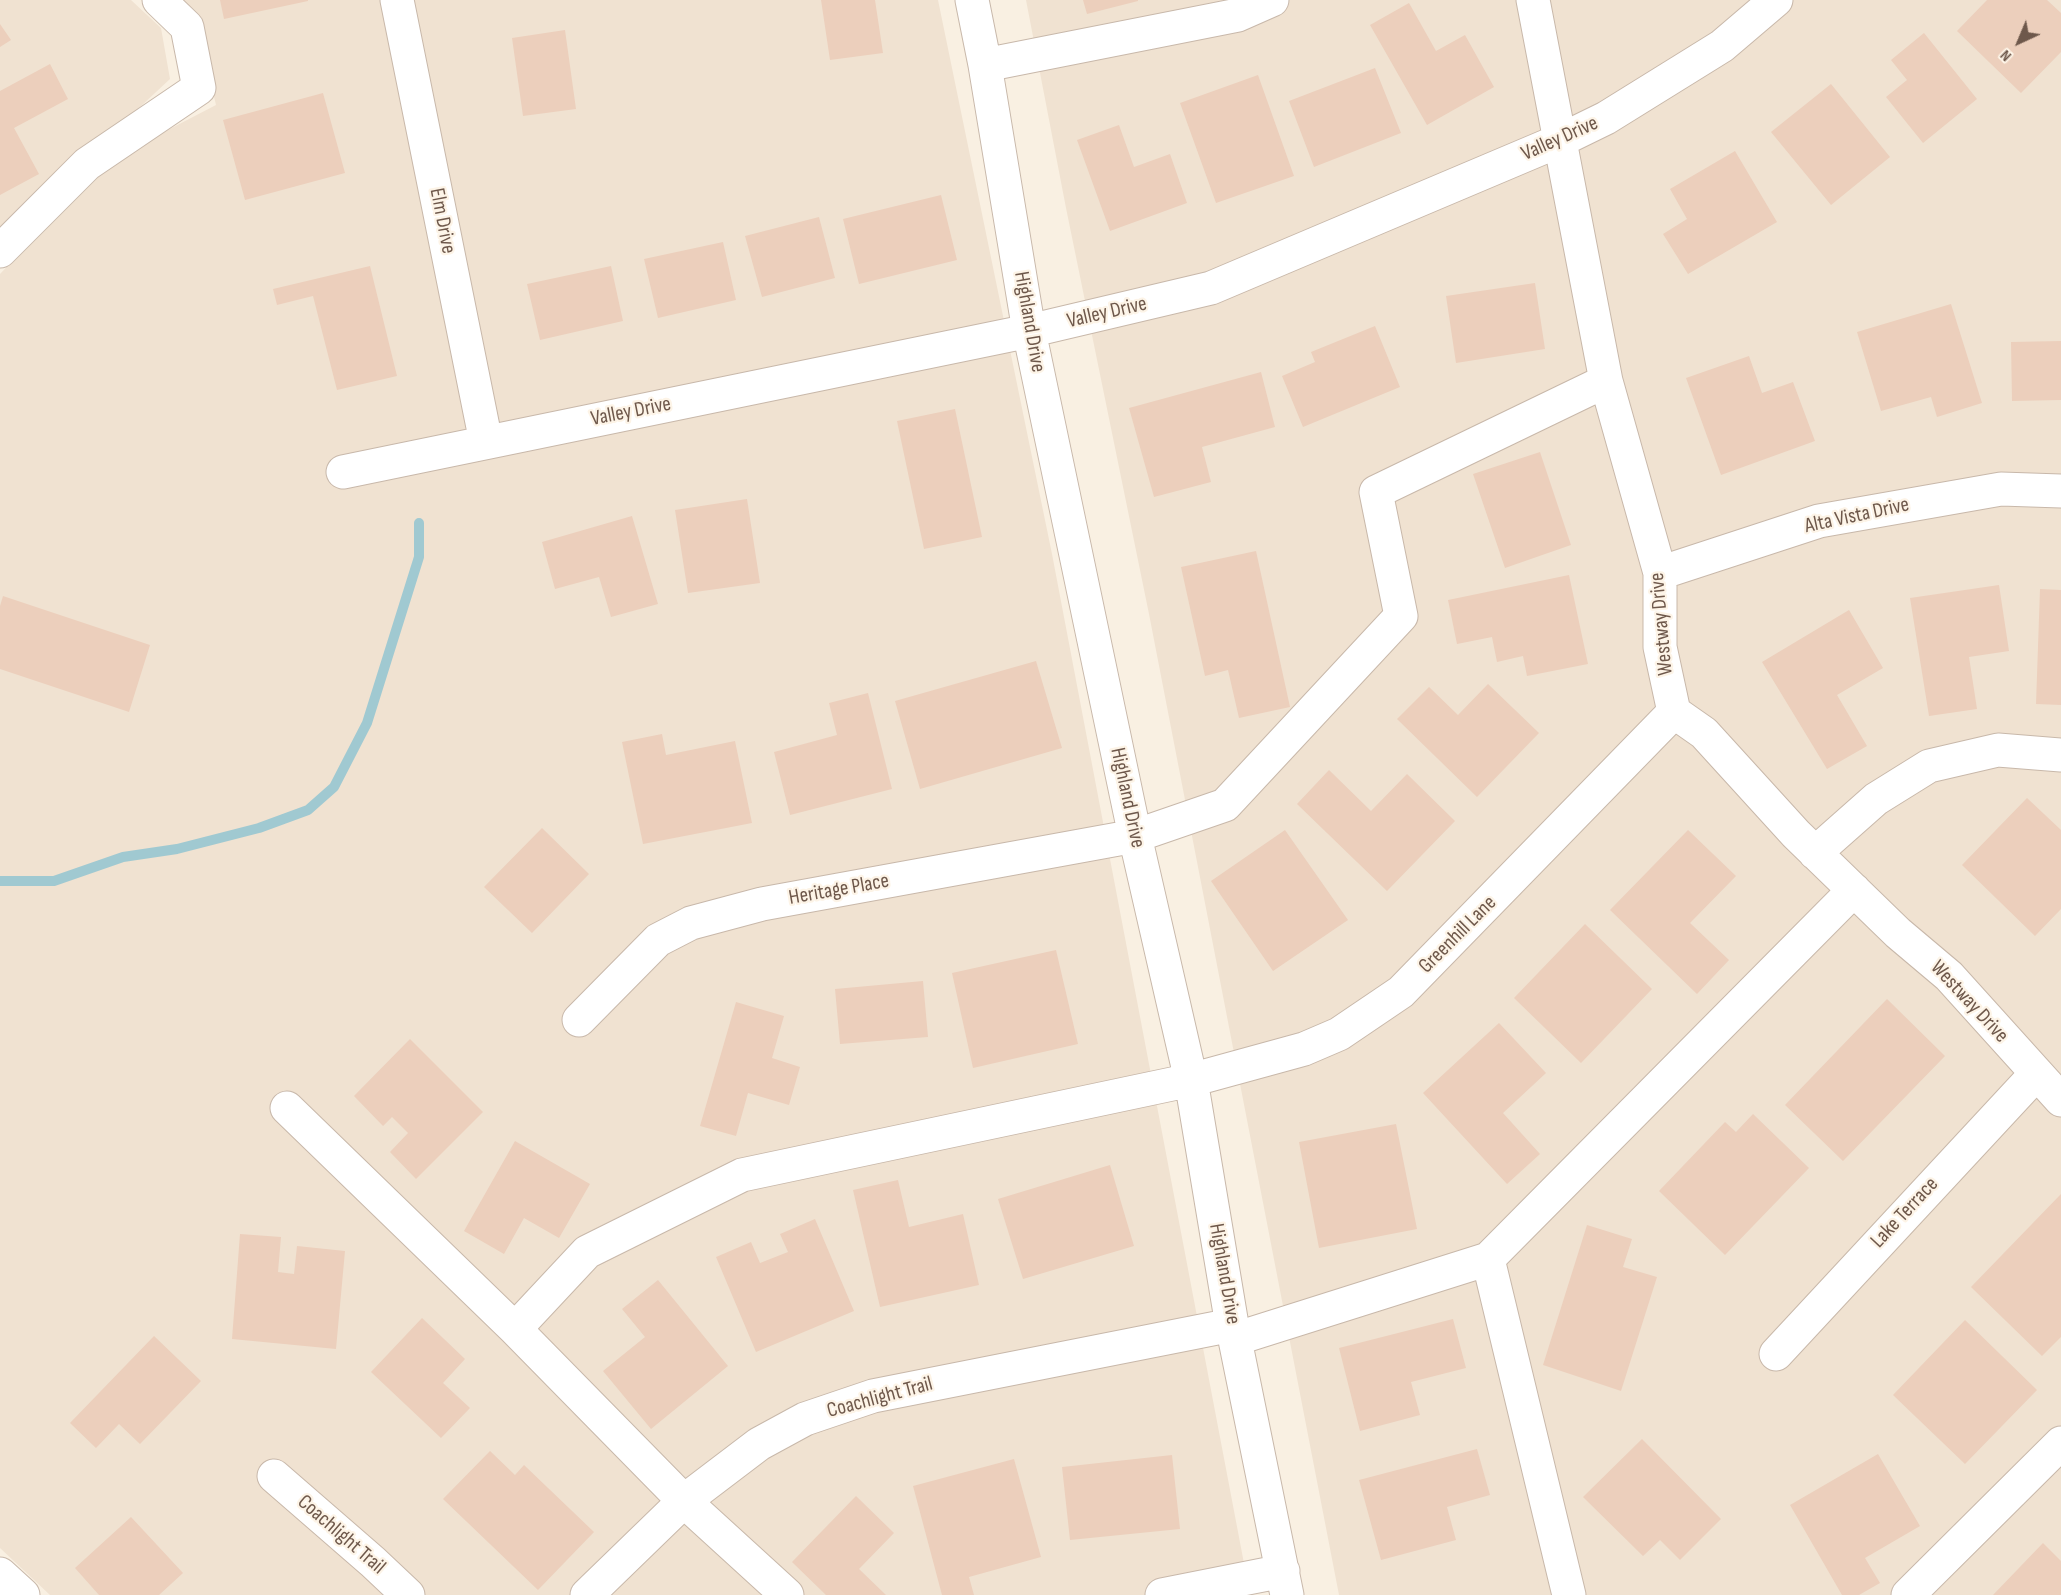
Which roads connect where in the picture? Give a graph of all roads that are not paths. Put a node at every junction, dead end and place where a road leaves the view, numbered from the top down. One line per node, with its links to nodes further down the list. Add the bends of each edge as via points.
1 (159, 0): 9 (street, via 188,27 199,88 87,164)
2 (397, 0): 12 (street, Elm Drive)
3 (972, 0): 7 (street, Highland Drive)
4 (1272, 0): 7 (street, via 1238,15)
5 (1533, 0): 8 (street, Westway Drive)
6 (1776, 0): 8 (street, Valley Drive, via 1722,46 1606,118)
7 (985, 65): 10 (street, Highland Drive)
8 (1561, 140): 10 (street, Valley Drive, via 1210,288); 11 (street, Westway Drive)
9 (0, 251)
10 (1029, 331): 12 (street, Valley Drive); 18 (street, Highland Drive)
11 (1606, 381): 15 (street, Westway Drive); 18 (street, Heritage Place, via 1376,492 1401,616 1225,805)
12 (486, 442): 13 (street, Valley Drive)
13 (343, 472)
14 (2061, 491): 15 (street, Alta Vista Drive, via 2001,489 1819,521)
15 (1660, 573): 16 (street, Westway Drive, via 1660,647)
16 (1674, 712): 19 (street, Westway Drive, via 1704,733); 23 (street, Greenhill Lane, via 1401,992 1339,1034 1304,1049)
17 (2061, 755): 19 (street, via 1998,750 1929,766 1876,800)
18 (1135, 836): 21 (street, Heritage Place, via 762,904 691,923 658,940); 23 (street, Highland Drive)
19 (1815, 853): 20 (street, Westway Drive)
20 (1854, 890): 22 (street, Westway Drive, via 1949,976); 26 (street)
21 (579, 1020)
22 (2036, 1074): 24 (street, Westway Drive); 29 (street, Lake Terrace)
23 (1191, 1080): 27 (street, Greenhill Lane, via 742,1174 587,1252); 28 (street, Highland Drive)
24 (2061, 1100)
25 (287, 1108): 27 (street)
26 (1488, 1258): 28 (street, Coachlight Trail); 40 (street)
27 (515, 1329): 32 (street)
28 (1233, 1332): 32 (street, Coachlight Trail, via 873,1396 805,1419 759,1444); 34 (street, Highland Drive)
29 (1776, 1354)
30 (2061, 1443): 41 (street)
31 (274, 1476): 36 (street, Coachlight Trail)
32 (684, 1501): 37 (street, Coachlight Trail); 38 (street)
33 (0, 1574): 35 (street)
34 (1285, 1583): 39 (street)
35 (23, 1595)
36 (408, 1595)
37 (587, 1595)
38 (787, 1595)
39 (1162, 1595)
40 (1569, 1595)
41 (1908, 1595)

